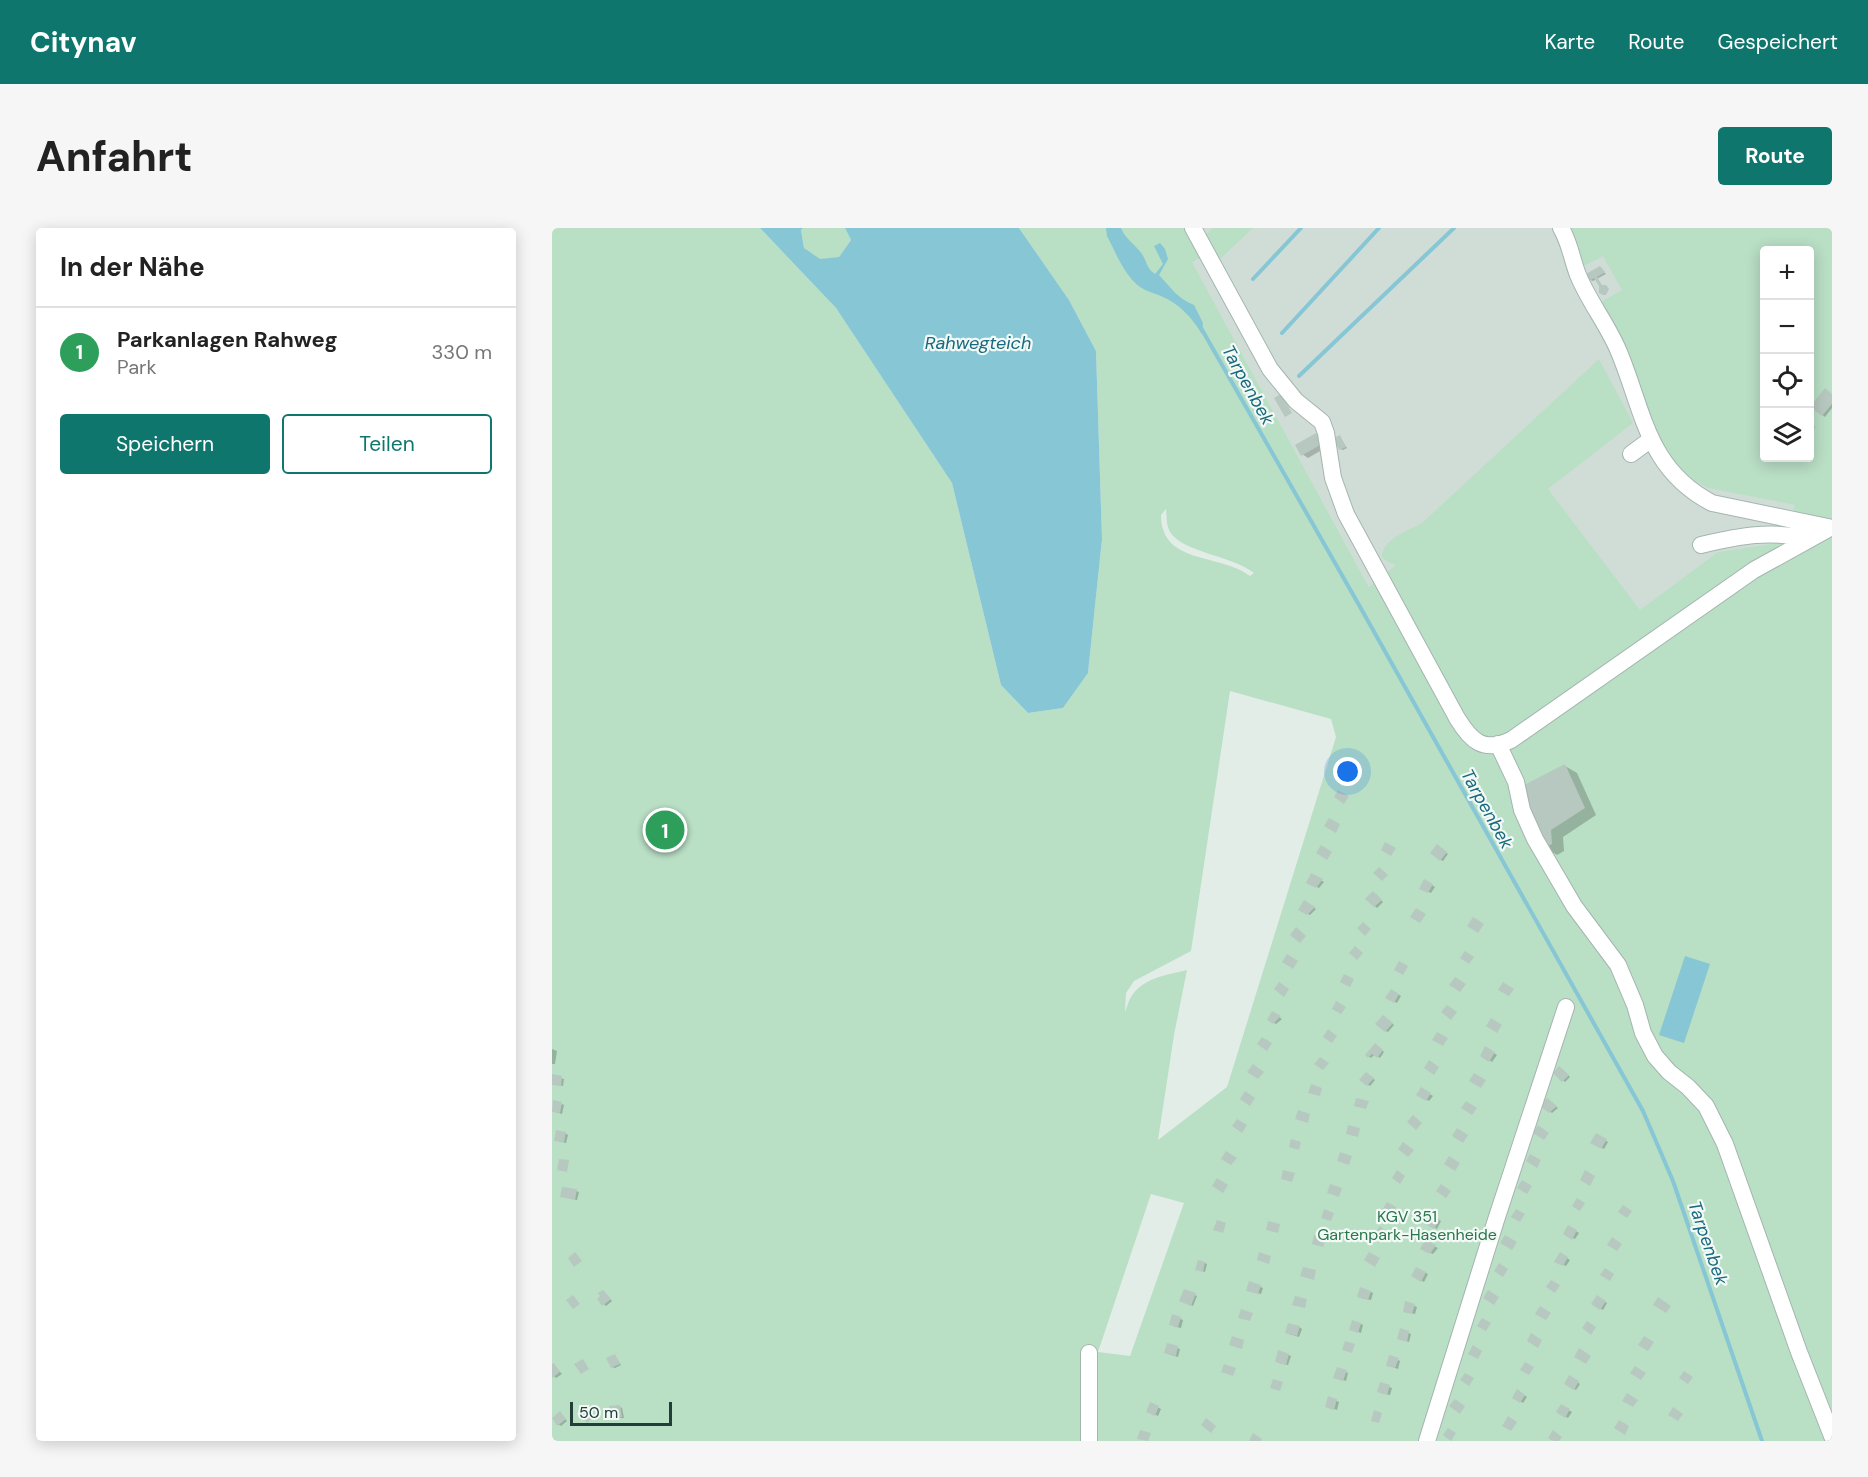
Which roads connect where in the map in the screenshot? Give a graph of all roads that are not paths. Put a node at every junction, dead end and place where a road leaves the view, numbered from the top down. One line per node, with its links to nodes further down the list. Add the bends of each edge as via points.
1 (1193, 228): 8 (street, via 1270,369 1296,401 1322,422 1333,478 1346,514 1465,731 1478,743)
2 (1561, 228): 3 (street, via 1584,290 1619,351)
3 (1650, 440): 4 (street); 5 (street, via 1683,483 1712,503)
4 (1631, 454)
5 (1831, 528): 6 (street)
6 (1810, 538): 7 (street, via 1757,534); 8 (street, via 1754,570 1511,740)
7 (1701, 545)
8 (1498, 744): 11 (street, via 1535,839 1574,906 1618,965 1655,1056 1706,1106 1714,1120)
9 (1566, 1007): 13 (street)
10 (1089, 1353): 12 (street)
11 (1832, 1436)
12 (1089, 1441)
13 (1427, 1441)

